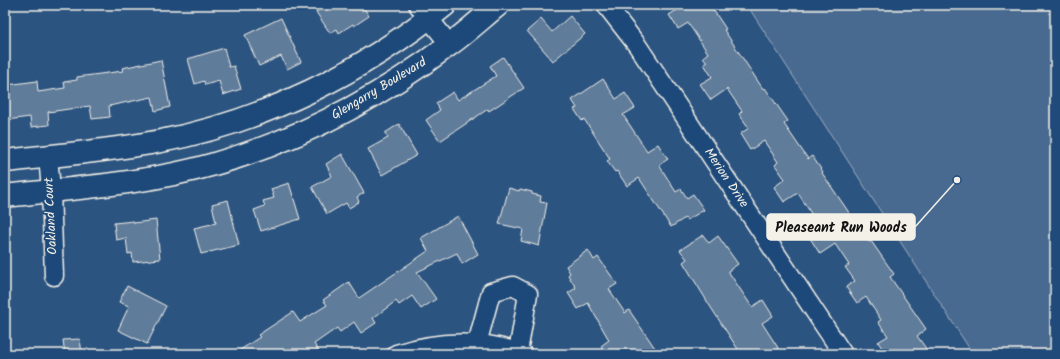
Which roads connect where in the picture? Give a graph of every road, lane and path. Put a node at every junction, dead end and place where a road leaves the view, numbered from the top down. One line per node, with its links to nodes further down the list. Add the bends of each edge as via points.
1 (498, 5): 4 (street, Glengarry Boulevard)
2 (606, 5): 15 (street, Merion Drive, via 637,45)
3 (430, 9): 4 (street); 5 (street, via 383,50 336,78 288,102)
4 (450, 45): 6 (street, Glengarry Boulevard, via 403,78 353,108 301,133)
5 (239, 121): 6 (street); 7 (street, via 160,142)
6 (248, 154): 9 (street, Glengarry Boulevard, via 210,166 161,176)
7 (48, 156): 8 (street); 9 (street, Oakland Court)
8 (5, 161)
9 (51, 190): 10 (street, Glengarry Boulevard); 11 (street, Oakland Court)
10 (5, 196)
11 (54, 276)
12 (477, 344): 13 (street); 13 (street, via 492,292 513,286 528,294); 14 (street, via 433,345)
13 (521, 353)
14 (396, 354)
15 (843, 354)

